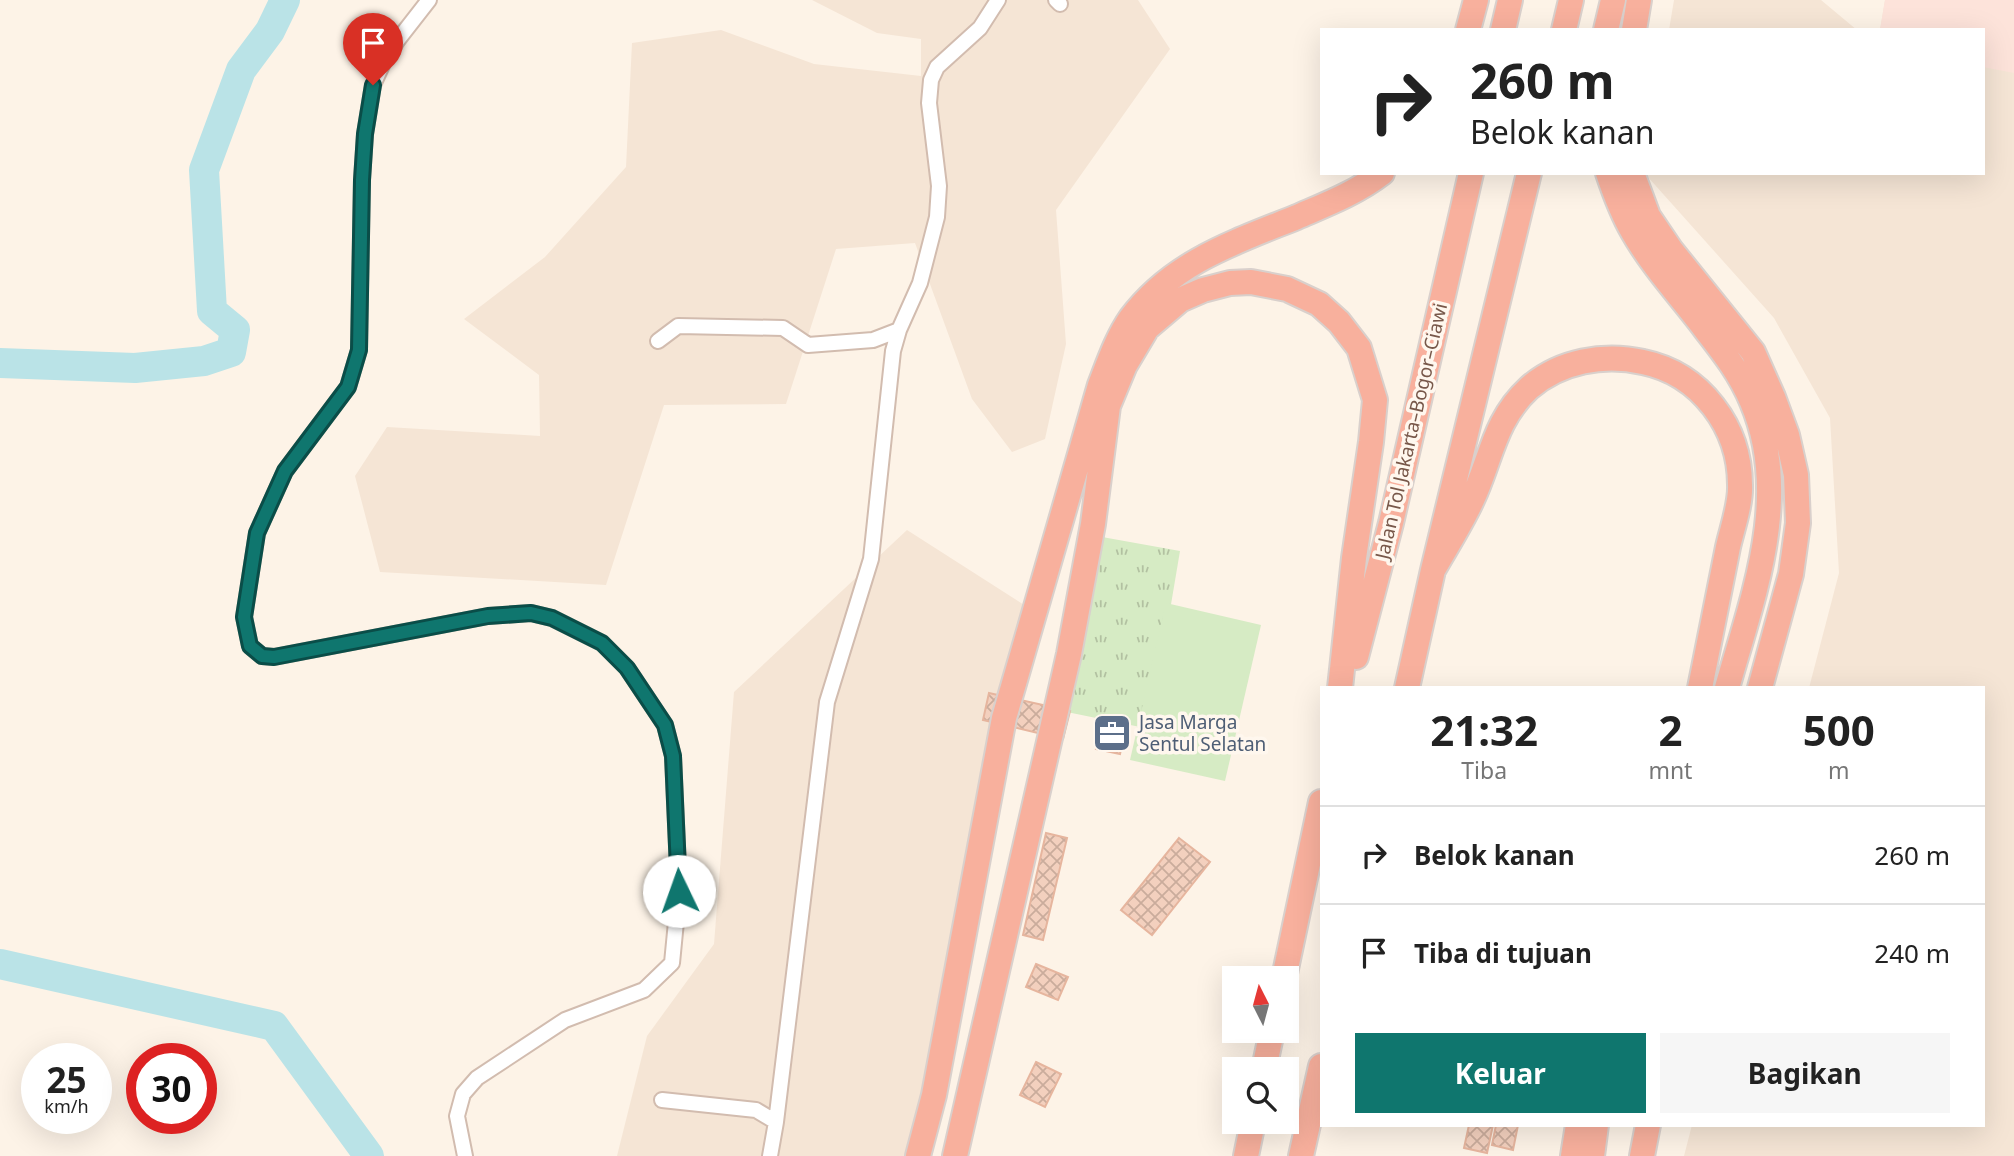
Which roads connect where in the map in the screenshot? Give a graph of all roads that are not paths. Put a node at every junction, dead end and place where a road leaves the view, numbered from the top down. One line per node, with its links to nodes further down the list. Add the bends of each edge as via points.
1 (429, 0): 36 (street, via 397,41 373,85 362,180 359,350 348,387 285,471 257,533 244,617 250,646 262,656 274,657 488,616 531,613 552,618 602,643 627,668 665,725 673,756 679,891 672,963 644,990 565,1020 477,1078 463,1094 457,1116)
2 (998, 0): 18 (street, via 980,28 937,67 931,80 937,217 920,283)
3 (1476, 0): 8 (highway)
4 (1510, 0): 9 (highway)
5 (1571, 0): 10 (highway)
6 (1614, 0): 11 (highway)
7 (1639, 0): 12 (highway)
8 (1469, 28)
9 (1503, 28)
10 (1564, 28)
11 (1607, 28)
12 (1634, 28)
13 (1379, 175): 38 (highway, via 1344,198 1213,251 1180,270 1131,318 1115,345 1004,718)
14 (1471, 175): 22 (highway, Jalan Tol Jakarta–Bogor–Ciawi)
15 (1529, 175): 20 (highway)
16 (1609, 175): 25 (highway, via 1634,233 1732,364 1752,402 1764,440 1769,522 1762,567)
17 (1633, 175): 26 (highway, via 1648,216 1671,250 1753,352 1787,435 1796,475 1798,523 1791,574)
18 (899, 330): 19 (street, via 873,340 808,345 783,328 678,327); 31 (street, via 871,559 827,702)
19 (658, 341)
20 (1433, 570): 23 (highway); 24 (highway, via 1473,500 1506,416 1528,389 1568,365 1601,358 1654,364 1698,389 1722,418 1737,453 1741,487)
21 (1340, 686): 39 (highway, via 1375,400 1359,348 1319,304 1287,289 1251,282 1203,289 1180,300 1147,328 1108,406 1093,524 1069,654)
22 (1349, 686)
23 (1407, 686)
24 (1700, 686)
25 (1728, 686)
26 (1761, 686)
27 (1320, 807): 28 (highway)
28 (1287, 966)
29 (1320, 1070): 41 (highway)
30 (662, 1100): 31 (street, via 756,1110)
31 (776, 1122): 37 (street)
32 (1577, 1127): 42 (highway)
33 (1595, 1127): 43 (highway)
34 (1648, 1127): 44 (highway)
35 (1251, 1134): 40 (highway)
36 (465, 1156)
37 (770, 1156)
38 (920, 1156)
39 (955, 1156)
40 (1246, 1156)
41 (1301, 1156)
42 (1573, 1156)
43 (1592, 1156)
44 (1642, 1156)

